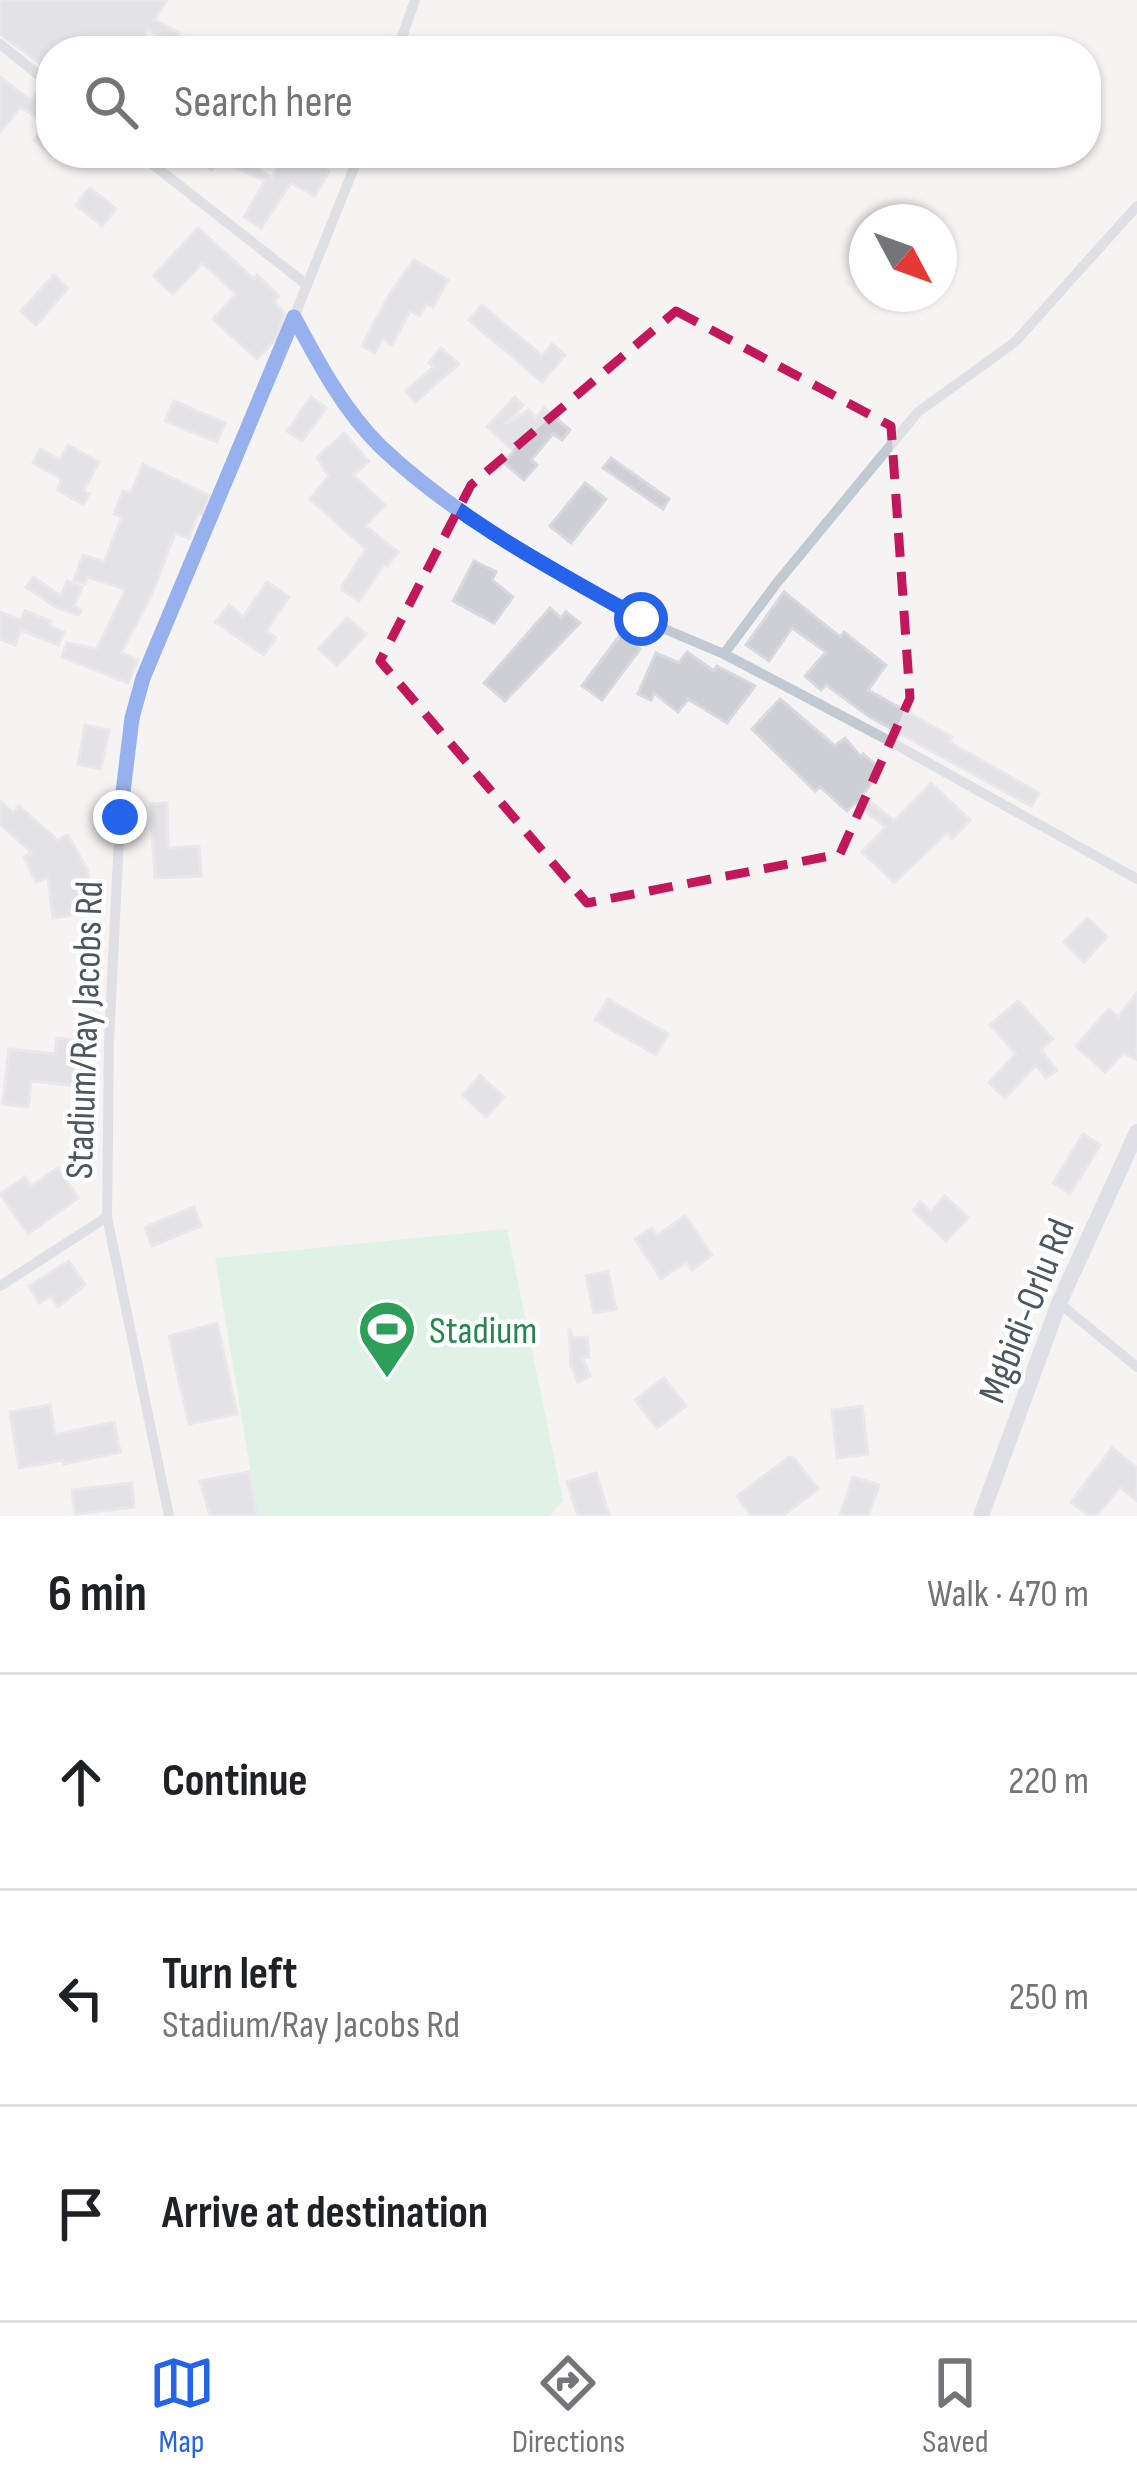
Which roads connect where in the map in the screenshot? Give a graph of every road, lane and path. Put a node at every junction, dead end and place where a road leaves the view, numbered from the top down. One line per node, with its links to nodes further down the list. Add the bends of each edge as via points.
1 (415, 0): 2 (street)
2 (402, 36)
3 (0, 44): 4 (street)
4 (36, 73)
5 (157, 168): 8 (street)
6 (354, 168): 8 (street, Stadium/Ray Jacobs Rd)
7 (1137, 206): 10 (street, via 1015,342 919,412)
8 (308, 285): 9 (street, Stadium/Ray Jacobs Rd)
9 (294, 317): 10 (street, via 381,447 493,535 641,619); 13 (street, Stadium/Ray Jacobs Rd, via 132,718 120,817)
10 (724, 654): 11 (street)
11 (1137, 879)
12 (1137, 1132): 15 (main road, Mgbidi-Orlu Rd)
13 (107, 1217): 14 (street); 17 (street, Stadium/Ray Jacobs Rd)
14 (0, 1286)
15 (1059, 1303): 16 (street); 18 (main road, Mgbidi-Orlu Rd)
16 (1137, 1367)
17 (170, 1516)
18 (981, 1516)

